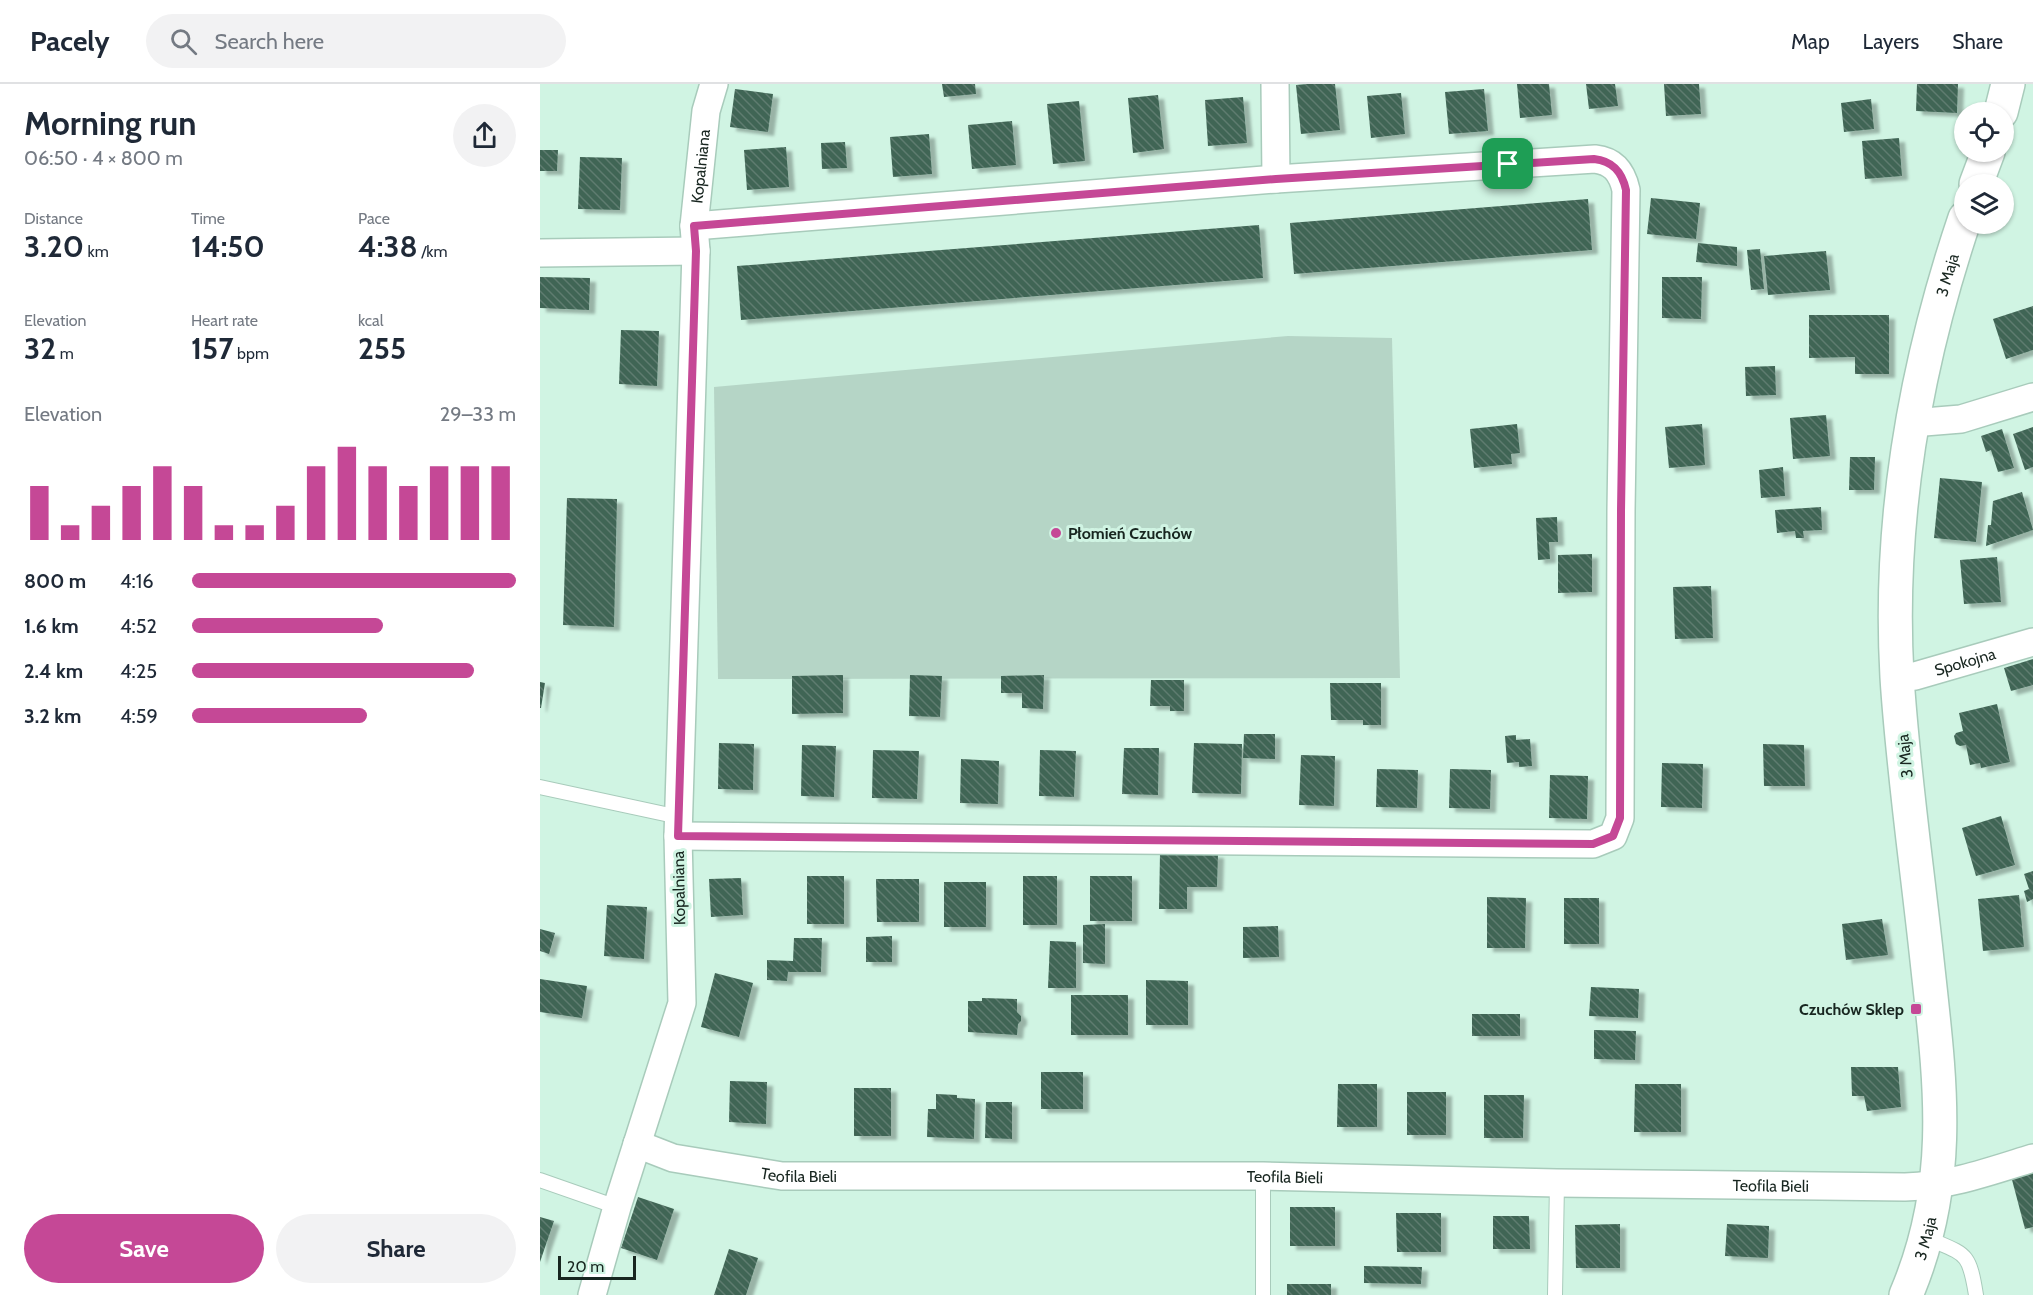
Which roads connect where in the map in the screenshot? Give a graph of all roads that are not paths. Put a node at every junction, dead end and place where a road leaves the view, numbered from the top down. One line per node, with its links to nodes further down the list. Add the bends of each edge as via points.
1 (714, 84): 7 (street, Kopalniana, via 705,111)
2 (1275, 84): 5 (street)
3 (2008, 84): 4 (main road)
4 (2004, 102)
5 (1276, 179): 7 (street); 14 (street, via 1594,159 1611,163 1623,176 1626,190 1620,818 1613,836 1593,844)
6 (1960, 234): 10 (main road, 3 Maja, via 1932,324)
7 (695, 239): 8 (street); 14 (street, Kopalniana)
8 (540, 253)
9 (2033, 397): 10 (street, via 1961,419)
10 (1912, 423): 12 (main road, 3 Maja, via 1898,557)
11 (2033, 642): 12 (street, Spokojna)
12 (1898, 678): 20 (main road, 3 Maja, via 1936,1054 1941,1137)
13 (540, 787): 14 (lane)
14 (678, 826): 15 (street, Kopalniana, via 682,1003)
15 (637, 1144): 17 (street, Teofila Bieli, via 673,1158 782,1176); 21 (street, Kopalniana)
16 (2033, 1158): 20 (street, Teofila Bieli)
17 (1263, 1176): 19 (street, Teofila Bieli); 24 (lane)
18 (540, 1180): 21 (lane)
19 (1557, 1183): 20 (street, Teofila Bieli); 25 (lane)
20 (1937, 1185): 22 (main road, 3 Maja)
21 (617, 1207): 23 (street, Kopalniana)
22 (1927, 1238): 26 (main road, 3 Maja); 27 (lane, via 1963,1255 1969,1262)
23 (592, 1295)
24 (1263, 1295)
25 (1555, 1295)
26 (1906, 1295)
27 (1976, 1295)

